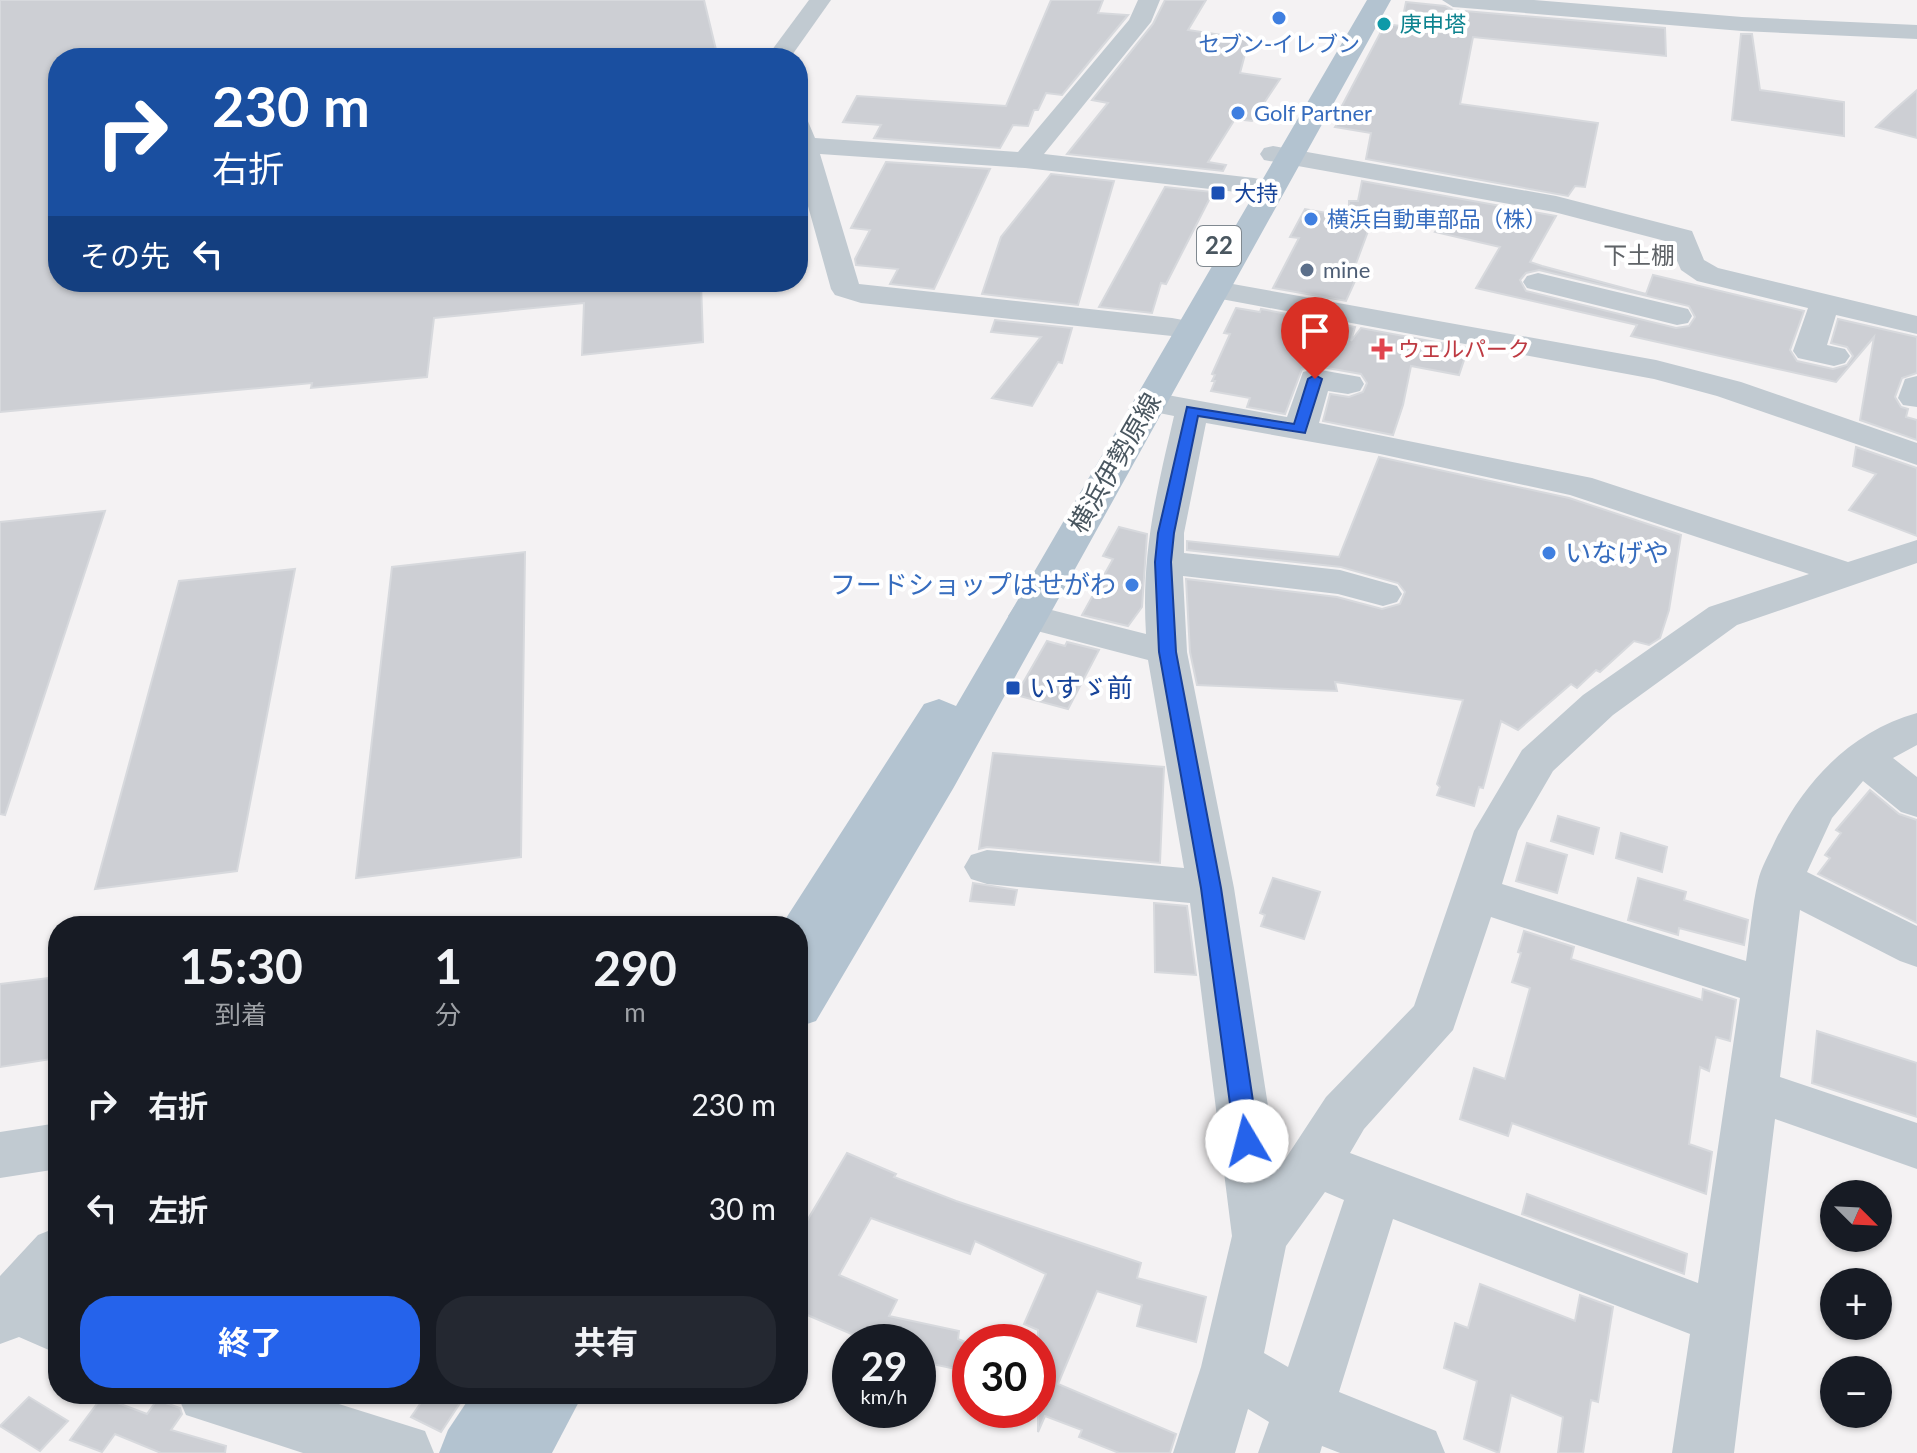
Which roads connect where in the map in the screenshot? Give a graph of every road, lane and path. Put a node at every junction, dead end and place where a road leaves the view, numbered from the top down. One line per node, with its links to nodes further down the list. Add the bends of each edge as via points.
1 (820, 0): 7 (street)
2 (1149, 0): 11 (street, via 1140,22)
3 (1363, 0): 9 (main road, 横浜伊勢原線 / 22)
4 (1379, 0): 9 (main road, 横浜伊勢原線 / 22)
5 (1453, 0): 6 (street, via 1727,23)
6 (1917, 32)
7 (785, 48)
8 (808, 136): 11 (street)
9 (1281, 155): 12 (main road, 横浜伊勢原線 / 22); 14 (main road, 横浜伊勢原線 / 22); 15 (street, via 1556,204 1682,237 1691,264 1708,275)
10 (808, 159): 17 (street, via 846,289)
11 (1025, 160): 12 (street)
12 (1254, 186): 17 (main road, 横浜伊勢原線 / 22)
13 (1538, 282): 19 (street, via 1679,312)
14 (1216, 290): 19 (street); 21 (main road, 横浜伊勢原線 / 22)
15 (1825, 303): 16 (street); 18 (street)
16 (1917, 325)
17 (1172, 327): 37 (main road, 横浜伊勢原線 / 22)
18 (1808, 350)
19 (1656, 370): 23 (street, via 1729,389)
20 (1348, 384): 22 (street, via 1303,377)
21 (1171, 406): 22 (street); 24 (street); 28 (main road, 横浜伊勢原線 / 22)
22 (1300, 430): 26 (street, via 1579,486)
23 (1917, 455)
24 (1163, 562): 27 (street, via 1340,582); 29 (street)
25 (1909, 565): 26 (street)
26 (1847, 574): 36 (street, via 1723,616 1598,705 1537,761 1496,831)
27 (1383, 594)
28 (1028, 616): 29 (street); 40 (main road, 横浜伊勢原線 / 22)
29 (1167, 652): 35 (street)
30 (1917, 727): 31 (street)
31 (1863, 757): 32 (street); 34 (street, via 1831,785 1799,832)
32 (1917, 801)
33 (987, 867): 35 (street)
34 (1781, 879): 38 (street); 39 (street)
35 (1211, 888): 47 (street)
36 (1476, 894): 39 (street); 45 (street, via 1435,1016 1345,1113)
37 (808, 925)
38 (1917, 948)
39 (1764, 986): 41 (street)
40 (808, 990)
41 (1751, 1089): 42 (street); 50 (street)
42 (1917, 1146)
43 (48, 1148): 44 (street)
44 (0, 1155)
45 (1315, 1164): 46 (street); 47 (street)
46 (1376, 1187): 50 (street); 55 (street)
47 (1260, 1236): 51 (street)
48 (48, 1271): 49 (street)
49 (23, 1316)
50 (1721, 1319): 61 (street)
51 (1231, 1367): 55 (street); 59 (street)
52 (240, 1404): 56 (street)
53 (503, 1404): 57 (main road)
54 (546, 1404): 58 (main road)
55 (1296, 1431): 60 (street)
56 (403, 1453)
57 (471, 1453)
58 (515, 1453)
59 (1204, 1453)
60 (1414, 1453)
61 (1703, 1453)

